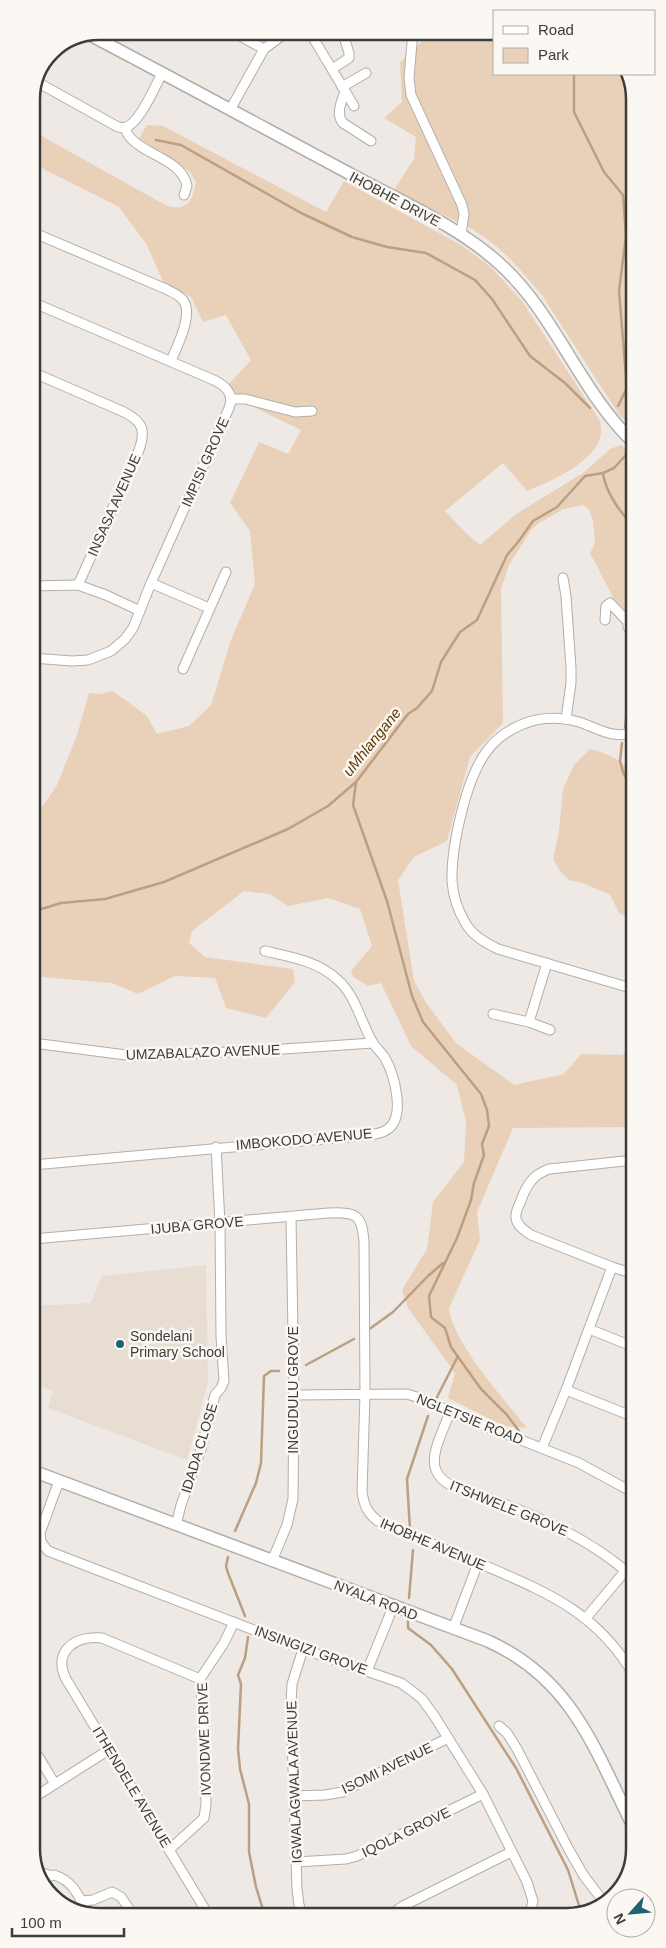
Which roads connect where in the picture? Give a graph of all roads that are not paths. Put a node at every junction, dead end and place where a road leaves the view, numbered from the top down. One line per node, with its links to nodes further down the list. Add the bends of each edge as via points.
1 (99, 40): 9 (street, IHOBHE DRIVE)
2 (248, 40): 7 (street)
3 (274, 40): 7 (street)
4 (314, 40): 8 (street)
5 (345, 40): 8 (street, via 349,58)
6 (413, 40): 18 (street, via 409,78 411,94 462,205)
7 (264, 49): 14 (street)
8 (332, 69): 12 (street)
9 (162, 73): 14 (street, IHOBHE DRIVE); 15 (street, via 140,114)
10 (366, 73): 12 (street)
11 (42, 85): 15 (street)
12 (344, 89): 13 (street); 16 (street, via 339,119)
13 (354, 106)
14 (230, 110): 18 (street, IHOBHE DRIVE)
15 (125, 128): 17 (street, via 128,137 183,175 187,186)
16 (371, 141)
17 (184, 195)
18 (461, 234): 25 (street, IHOBHE DRIVE, via 503,266 527,294 612,420)
19 (40, 235): 21 (street, via 179,296 186,305 187,317)
20 (40, 306): 21 (street, IMPISI GROVE)
21 (171, 361): 23 (street, IMPISI GROVE, via 222,384)
22 (40, 375): 29 (street, INSASA AVENUE, via 124,412 136,420 143,431 139,450)
23 (231, 399): 24 (street, via 245,399 295,412); 28 (street, IMPISI GROVE)
24 (312, 411)
25 (626, 435)
26 (226, 572): 31 (street)
27 (563, 578): 37 (street, via 571,668)
28 (151, 583): 31 (street); 32 (street, IMPISI GROVE)
29 (78, 585): 30 (street); 32 (street)
30 (40, 586)
31 (209, 608): 36 (street)
32 (140, 611): 35 (street, IMPISI GROVE, via 125,639 101,656 72,661)
33 (605, 620): 34 (street, via 606,606 610,603)
34 (626, 620)
35 (40, 659)
36 (183, 668)
37 (566, 720): 38 (street); 40 (street, via 550,718 524,724 509,731 487,750 469,786 453,858 452,882 466,926 498,949)
38 (626, 736)
39 (265, 950): 45 (street, IMBOKODO AVENUE, via 303,960 338,980 346,989)
40 (547, 963): 41 (street); 43 (street)
41 (626, 987)
42 (493, 1014): 43 (street)
43 (529, 1022): 44 (street)
44 (550, 1030)
45 (373, 1043): 46 (street, UMZABALAZO AVENUE, via 134,1056); 47 (street, IMBOKODO AVENUE, via 384,1057 396,1087 396,1117 388,1130 358,1136)
46 (40, 1044)
47 (216, 1147): 49 (street, IMBOKODO AVENUE); 52 (street, IDADA CLOSE)
48 (626, 1161): 54 (street, via 549,1169 536,1175 526,1186 516,1216 526,1232)
49 (40, 1164)
50 (291, 1217): 51 (street, IJUBA GROVE, via 345,1213); 52 (street, IJUBA GROVE); 60 (street, INGUDULU GROVE)
51 (360, 1220): 59 (street, IHOBHE AVENUE, via 364,1250)
52 (220, 1223): 53 (street, IJUBA GROVE); 67 (street, IDADA CLOSE, via 224,1380 215,1396)
53 (40, 1238)
54 (612, 1267): 55 (street); 56 (street)
55 (626, 1271)
56 (589, 1329): 57 (street); 58 (street)
57 (626, 1344)
58 (566, 1390): 62 (street); 63 (street)
59 (364, 1394): 60 (street, NGLETSIE ROAD); 61 (street, NGLETSIE ROAD, via 407,1394); 69 (street, IHOBHE AVENUE, via 362,1492 367,1511 378,1521)
60 (294, 1395): 68 (street, INGUDULU GROVE, via 293,1499 287,1525)
61 (450, 1412): 63 (street, NGLETSIE ROAD); 70 (street, ITSHWELE GROVE, via 434,1455 441,1479 576,1536)
62 (626, 1414)
63 (542, 1448): 66 (street, NGLETSIE ROAD, via 579,1463)
64 (40, 1473): 65 (street, NYALA ROAD)
65 (59, 1480): 67 (street, NYALA ROAD); 73 (street, INSINGIZI GROVE, via 40,1534 45,1548)
66 (626, 1489)
67 (176, 1525): 68 (street, NYALA ROAD)
68 (272, 1561): 71 (street, NYALA ROAD)
69 (478, 1563): 72 (street, IHOBHE AVENUE, via 534,1586); 74 (street)
70 (626, 1570): 72 (street)
71 (394, 1607): 74 (street, NYALA ROAD); 77 (street)
72 (586, 1618): 76 (street, IHOBHE AVENUE)
73 (234, 1622): 75 (street, INSINGIZI GROVE); 78 (street, IVONDWE DRIVE)
74 (452, 1629): 87 (street, NYALA ROAD, via 512,1653 556,1689 583,1726)
75 (303, 1648): 77 (street, INSINGIZI GROVE); 86 (street, IGWALAGWALA AVENUE, via 292,1684)
76 (626, 1666)
77 (367, 1671): 80 (street, INSINGIZI GROVE, via 401,1683 422,1699)
78 (200, 1679): 81 (street, ITHENDELE AVENUE, via 102,1638 77,1640 63,1655 64,1675); 88 (street, IVONDWE DRIVE, via 205,1813 200,1823)
79 (499, 1726): 92 (street, via 517,1749 584,1876)
80 (448, 1738): 85 (street, INSINGIZI GROVE); 86 (street, ISOMI AVENUE, via 342,1792)
81 (110, 1749): 83 (street); 88 (street, ITHENDELE AVENUE)
82 (40, 1759): 83 (street)
83 (55, 1784): 84 (street)
84 (40, 1794)
85 (483, 1794): 89 (street, INSINGIZI GROVE); 90 (street, IQOLA GROVE, via 358,1856)
86 (294, 1796): 90 (street, IGWALAGWALA AVENUE)
87 (626, 1812)
88 (170, 1849): 98 (street, ITHENDELE AVENUE)
89 (511, 1852): 100 (street); 101 (street, INSINGIZI GROVE, via 530,1888)
90 (296, 1862): 99 (street, IGWALAGWALA AVENUE)
91 (47, 1877): 94 (street, via 62,1877)
92 (601, 1898)
93 (93, 1900): 94 (street); 96 (street); 97 (street, via 108,1892 116,1893)
94 (81, 1901): 95 (street)
95 (84, 1906)
96 (90, 1907)
97 (128, 1908)
98 (205, 1908)
99 (300, 1908)
100 (400, 1908)
101 (531, 1908)

